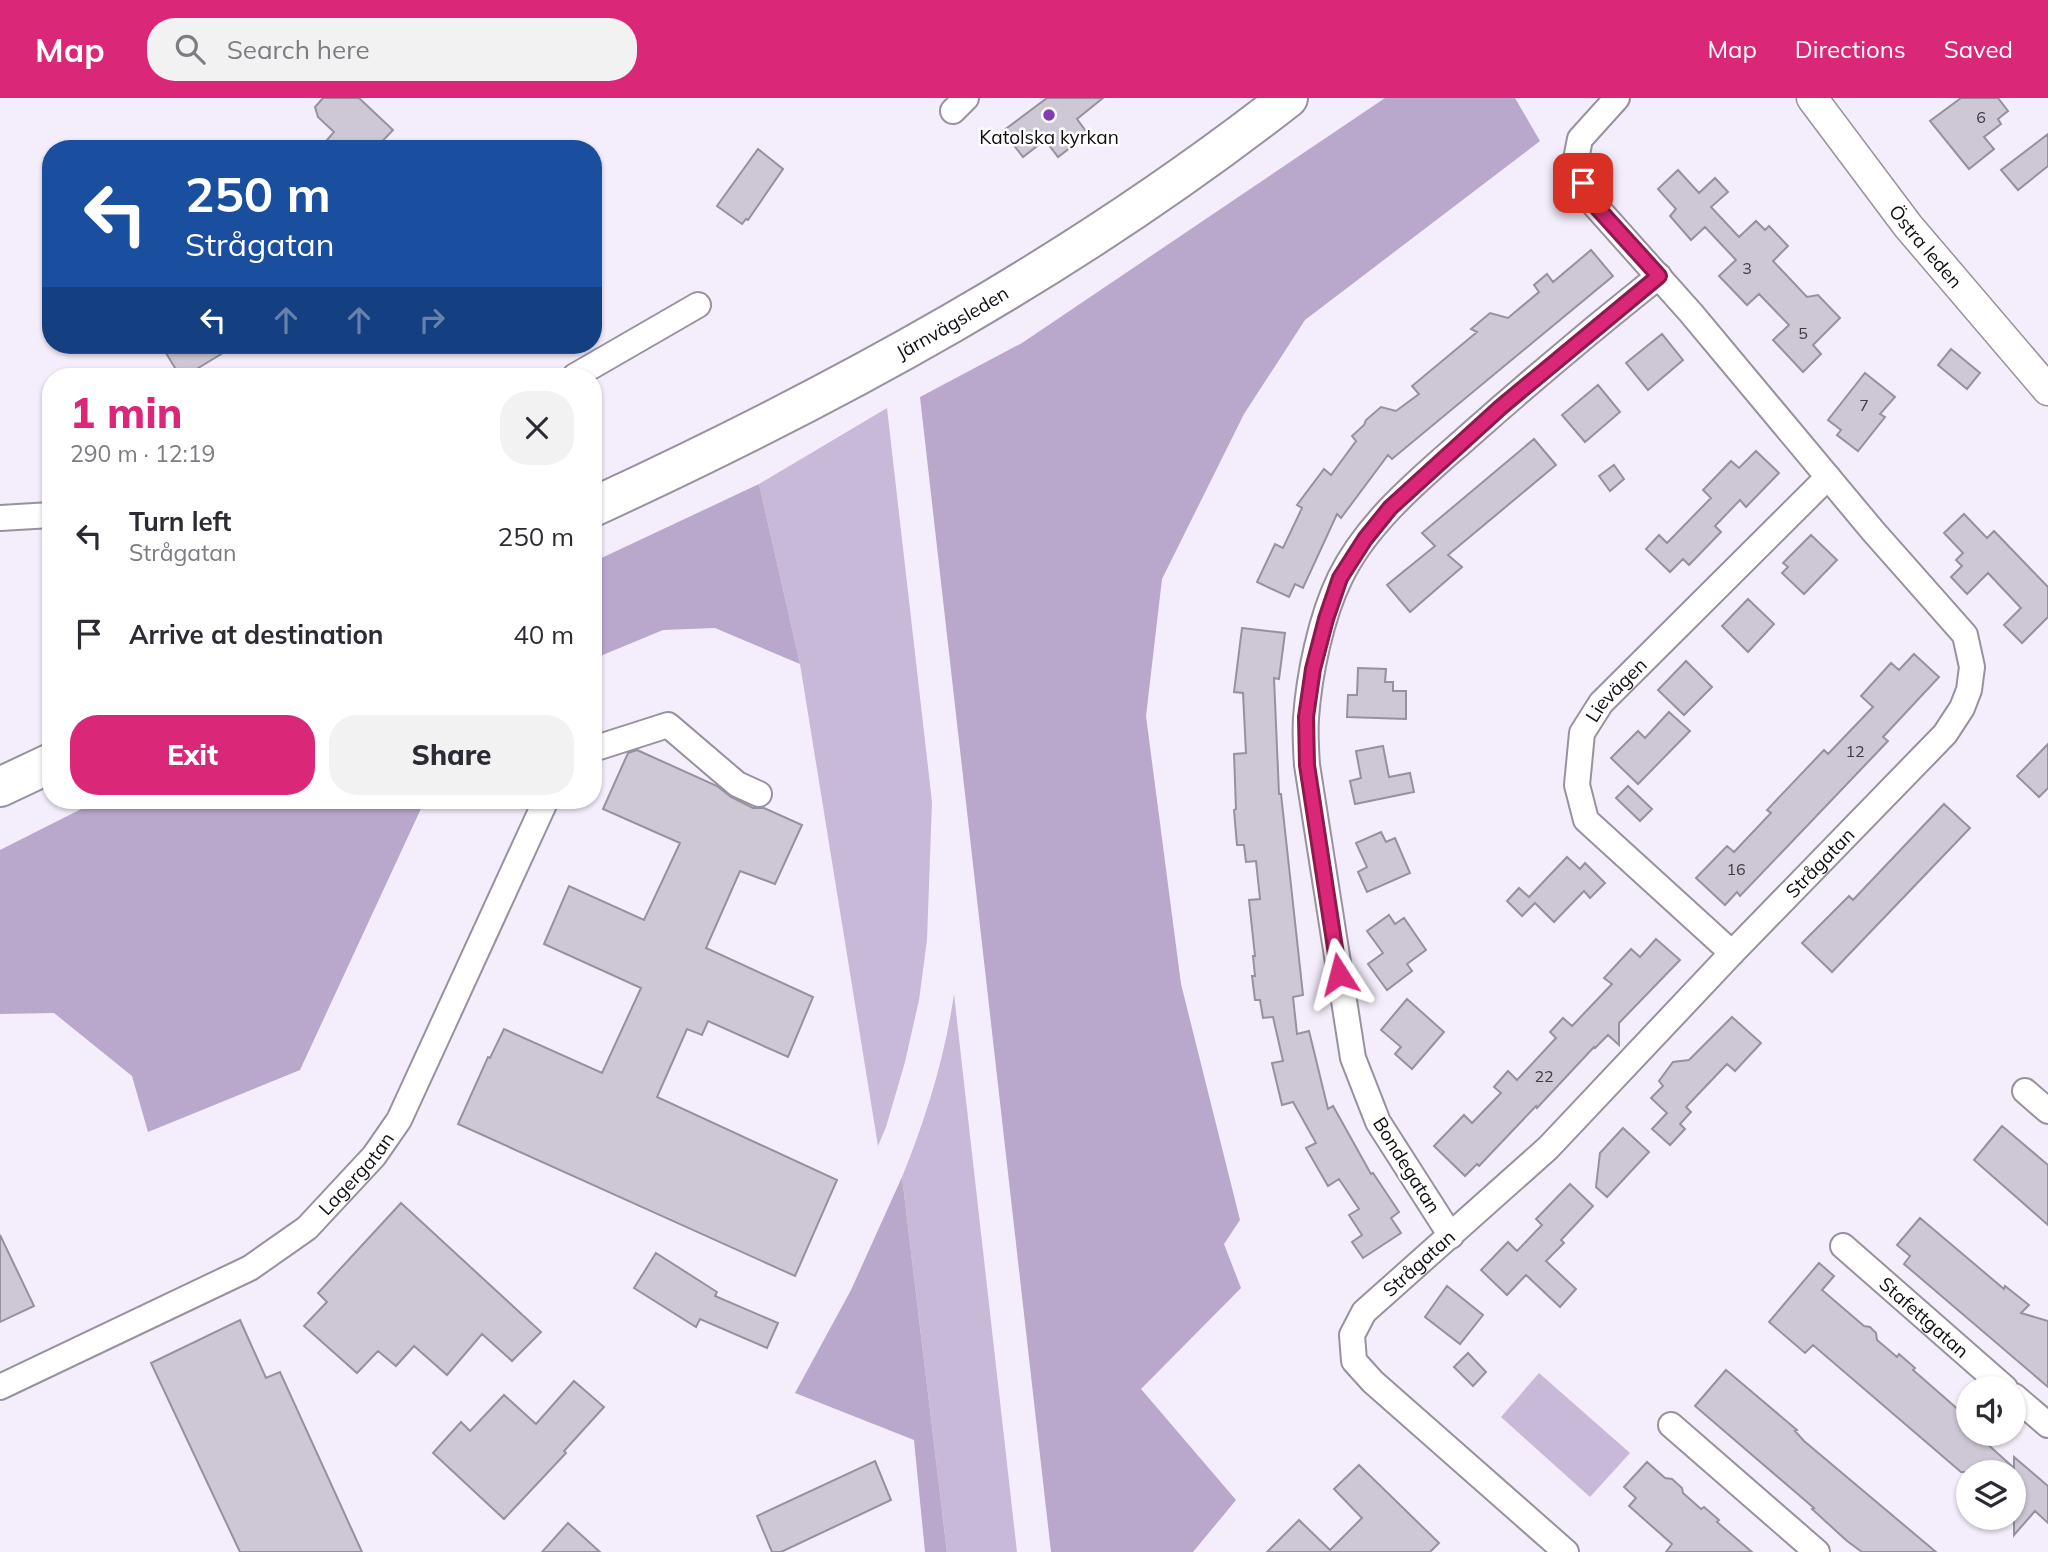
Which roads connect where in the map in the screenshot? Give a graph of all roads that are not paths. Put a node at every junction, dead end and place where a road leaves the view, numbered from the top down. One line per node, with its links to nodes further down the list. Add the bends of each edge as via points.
1 (1287, 98): 9 (main road, Järnvägsleden, via 1163,190 949,326 757,429)
2 (1617, 98): 4 (street, Strågatan, via 1580,139 1575,164 1591,201)
3 (1812, 98): 7 (street, Östra leden, via 1908,226)
4 (1659, 276): 8 (street, Strågatan); 20 (street, Bondegatan, via 1501,407 1390,508 1340,578 1313,669 1306,717 1307,765 1353,1058 1378,1122)
5 (698, 305): 6 (street)
6 (589, 368)
7 (2048, 390)
8 (1828, 477): 17 (street, Strågatan, via 1965,635 1972,667 1969,690 1945,734); 17 (street, Lievägen, via 1601,702 1582,733 1577,785 1586,820)
9 (602, 503)
10 (42, 516): 11 (street)
11 (0, 518)
12 (602, 746): 15 (street, via 668,725 737,784)
13 (42, 767): 14 (main road)
14 (0, 787)
15 (759, 794)
16 (542, 809): 23 (street, Lagergatan, via 399,1120 374,1156 307,1228 250,1268)
17 (1732, 953): 20 (street, Strågatan, via 1548,1148)
18 (2025, 1091): 19 (street)
19 (2048, 1111)
20 (1451, 1236): 27 (street, Strågatan, via 1364,1311 1352,1335 1354,1360)
21 (1843, 1247): 22 (street, Stafettgatan)
22 (1991, 1376)
23 (0, 1387)
24 (2026, 1406): 26 (street)
25 (1671, 1425): 28 (street)
26 (2048, 1425)
27 (1550, 1547)
28 (1817, 1552)

